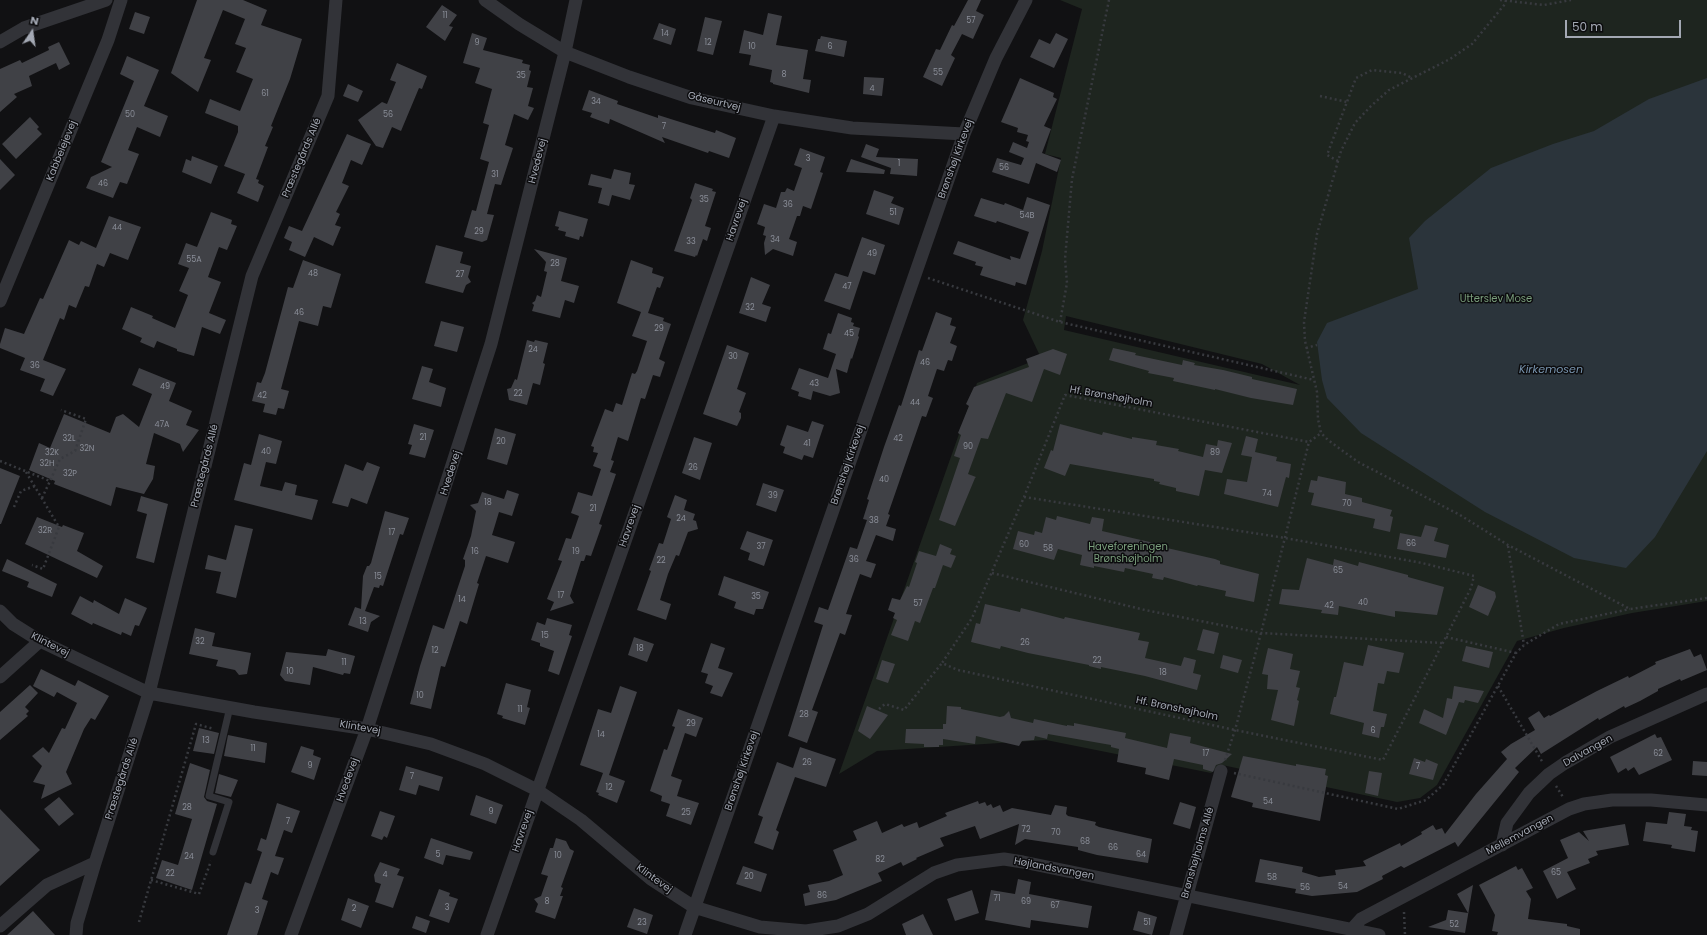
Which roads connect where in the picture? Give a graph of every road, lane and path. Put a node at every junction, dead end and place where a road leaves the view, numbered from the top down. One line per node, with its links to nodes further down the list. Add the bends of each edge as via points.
1 (106, 0): 11 (street, via 24,28)
2 (121, 0): 20 (street, Kabbelejevej, via 108,40)
3 (336, 0): 51 (street, Præstegårds Allé, via 328,96 252,276)
4 (485, 0): 12 (street, Gåseurtvej)
5 (576, 0): 12 (street, Hvedevej)
6 (1026, 0): 17 (street, Brønshøj Kirkevej, via 996,58)
7 (1109, 0): 21 (path, via 1072,179 1065,259 1067,283)
8 (1500, 0): 10 (path)
9 (1571, 0): 10 (path, via 1544,5)
10 (1506, 1): 13 (path, via 1472,44 1450,59)
11 (0, 42)
12 (565, 52): 16 (street, Gåseurtvej, via 692,98); 55 (street, Hvedevej, via 491,344)
13 (1412, 78): 15 (path, via 1402,73 1372,70 1356,78); 18 (path, via 1389,90 1355,123)
14 (1320, 96): 15 (path)
15 (1347, 102): 18 (path, via 1327,155)
16 (774, 116): 17 (street, Gåseurtvej, via 852,128); 60 (street, Havrevej)
17 (964, 134): 19 (street, Brønshøj Kirkevej)
18 (1338, 161): 23 (path, via 1317,234 1304,322)
19 (915, 274): 21 (path); 68 (street, Brønshøj Kirkevej)
20 (0, 301)
21 (1060, 322): 24 (path)
22 (1317, 345): 23 (path)
23 (1306, 348): 24 (path)
24 (1314, 380): 26 (path)
25 (61, 410): 30 (path, via 86,419 75,451 60,459)
26 (1321, 433): 27 (path); 36 (path, via 1358,462 1460,515)
27 (1309, 442): 32 (path, Hf. Brønshøjholm, via 1065,395); 35 (path)
28 (0, 462): 29 (path)
29 (26, 471): 30 (path); 31 (path)
30 (50, 481): 33 (path)
31 (35, 486): 33 (path); 34 (path, via 21,491)
32 (1024, 497): 35 (path, Hf. Brønshøjholm); 38 (path, Hf. Brønshøjholm)
33 (42, 498): 37 (path, via 59,527 43,569)
34 (14, 507)
35 (1284, 538): 42 (path); 43 (path, Hf. Brønshøjholm, via 1422,563 1474,576 1471,588)
36 (1508, 545): 40 (path); 46 (path)
37 (32, 565)
38 (992, 572): 42 (path, via 1145,610); 48 (path, Hf. Brønshøjholm, via 972,618)
39 (1707, 598): 40 (path)
40 (1630, 609): 46 (path, via 1559,624)
41 (0, 611): 44 (street, Klintevej, via 13,624)
42 (1261, 633): 45 (path); 56 (path)
43 (1446, 637): 45 (path, Hf. Brønshøjholm); 47 (path)
44 (40, 641): 49 (street); 51 (street, Klintevej)
45 (1442, 643): 56 (path, Hf. Brønshøjholm, via 1383,760)
46 (1524, 645): 47 (path)
47 (1516, 653): 50 (path)
48 (942, 663): 54 (path, via 904,710 885,704); 56 (path, Hf. Brønshøjholm, via 958,670)
49 (0, 677)
50 (1498, 685): 58 (path, via 1443,785 1426,800 1398,809); 59 (path)
51 (149, 693): 53 (street, Klintevej); 65 (street, Præstegårds Allé)
52 (1707, 694): 59 (street, Dalvangen, via 1610,738)
53 (230, 707): 55 (street, Klintevej); 57 (lane)
54 (879, 709)
55 (367, 729): 60 (street, Klintevej, via 431,744 485,764); 75 (street, Hvedevej)
56 (1235, 730): 58 (path)
57 (224, 732): 64 (lane, via 209,796 229,802); 66 (path, via 196,724)
58 (1221, 771): 67 (street, Brønshøjholms Allé)
59 (1549, 774): 62 (path); 63 (street, Dalvangen, via 1529,793 1507,823)
60 (537, 790): 68 (street, Klintevej, via 581,820 651,879); 76 (street, Havrevej)
61 (1707, 805): 62 (street, Mellemvangen, via 1651,800 1612,800)
62 (1569, 809): 63 (street, Mellemvangen)
63 (1502, 845): 73 (street, Mellemvangen, via 1360,919)
64 (214, 852): 66 (path, via 199,894)
65 (95, 863): 71 (street, via 47,885); 74 (street, Præstegårds Allé)
66 (151, 880): 70 (path)
67 (1185, 896): 68 (street, Højlandsvangen, via 1004,859 957,865 934,873 868,914 846,924 826,929 806,931 760,927); 72 (street, Højlandsvangen); 78 (street, Brønshøjholms Allé)
68 (694, 907): 77 (street, Brønshøj Kirkevej)
69 (1404, 909): 80 (path)
70 (139, 922)
71 (0, 926)
72 (1326, 930): 73 (street, Højlandsvangen)
73 (1351, 930): 79 (street, Højlandsvangen)
74 (76, 935)
75 (291, 935)
76 (487, 935)
77 (684, 935)
78 (1176, 935)
79 (1379, 935)
80 (1405, 935)

